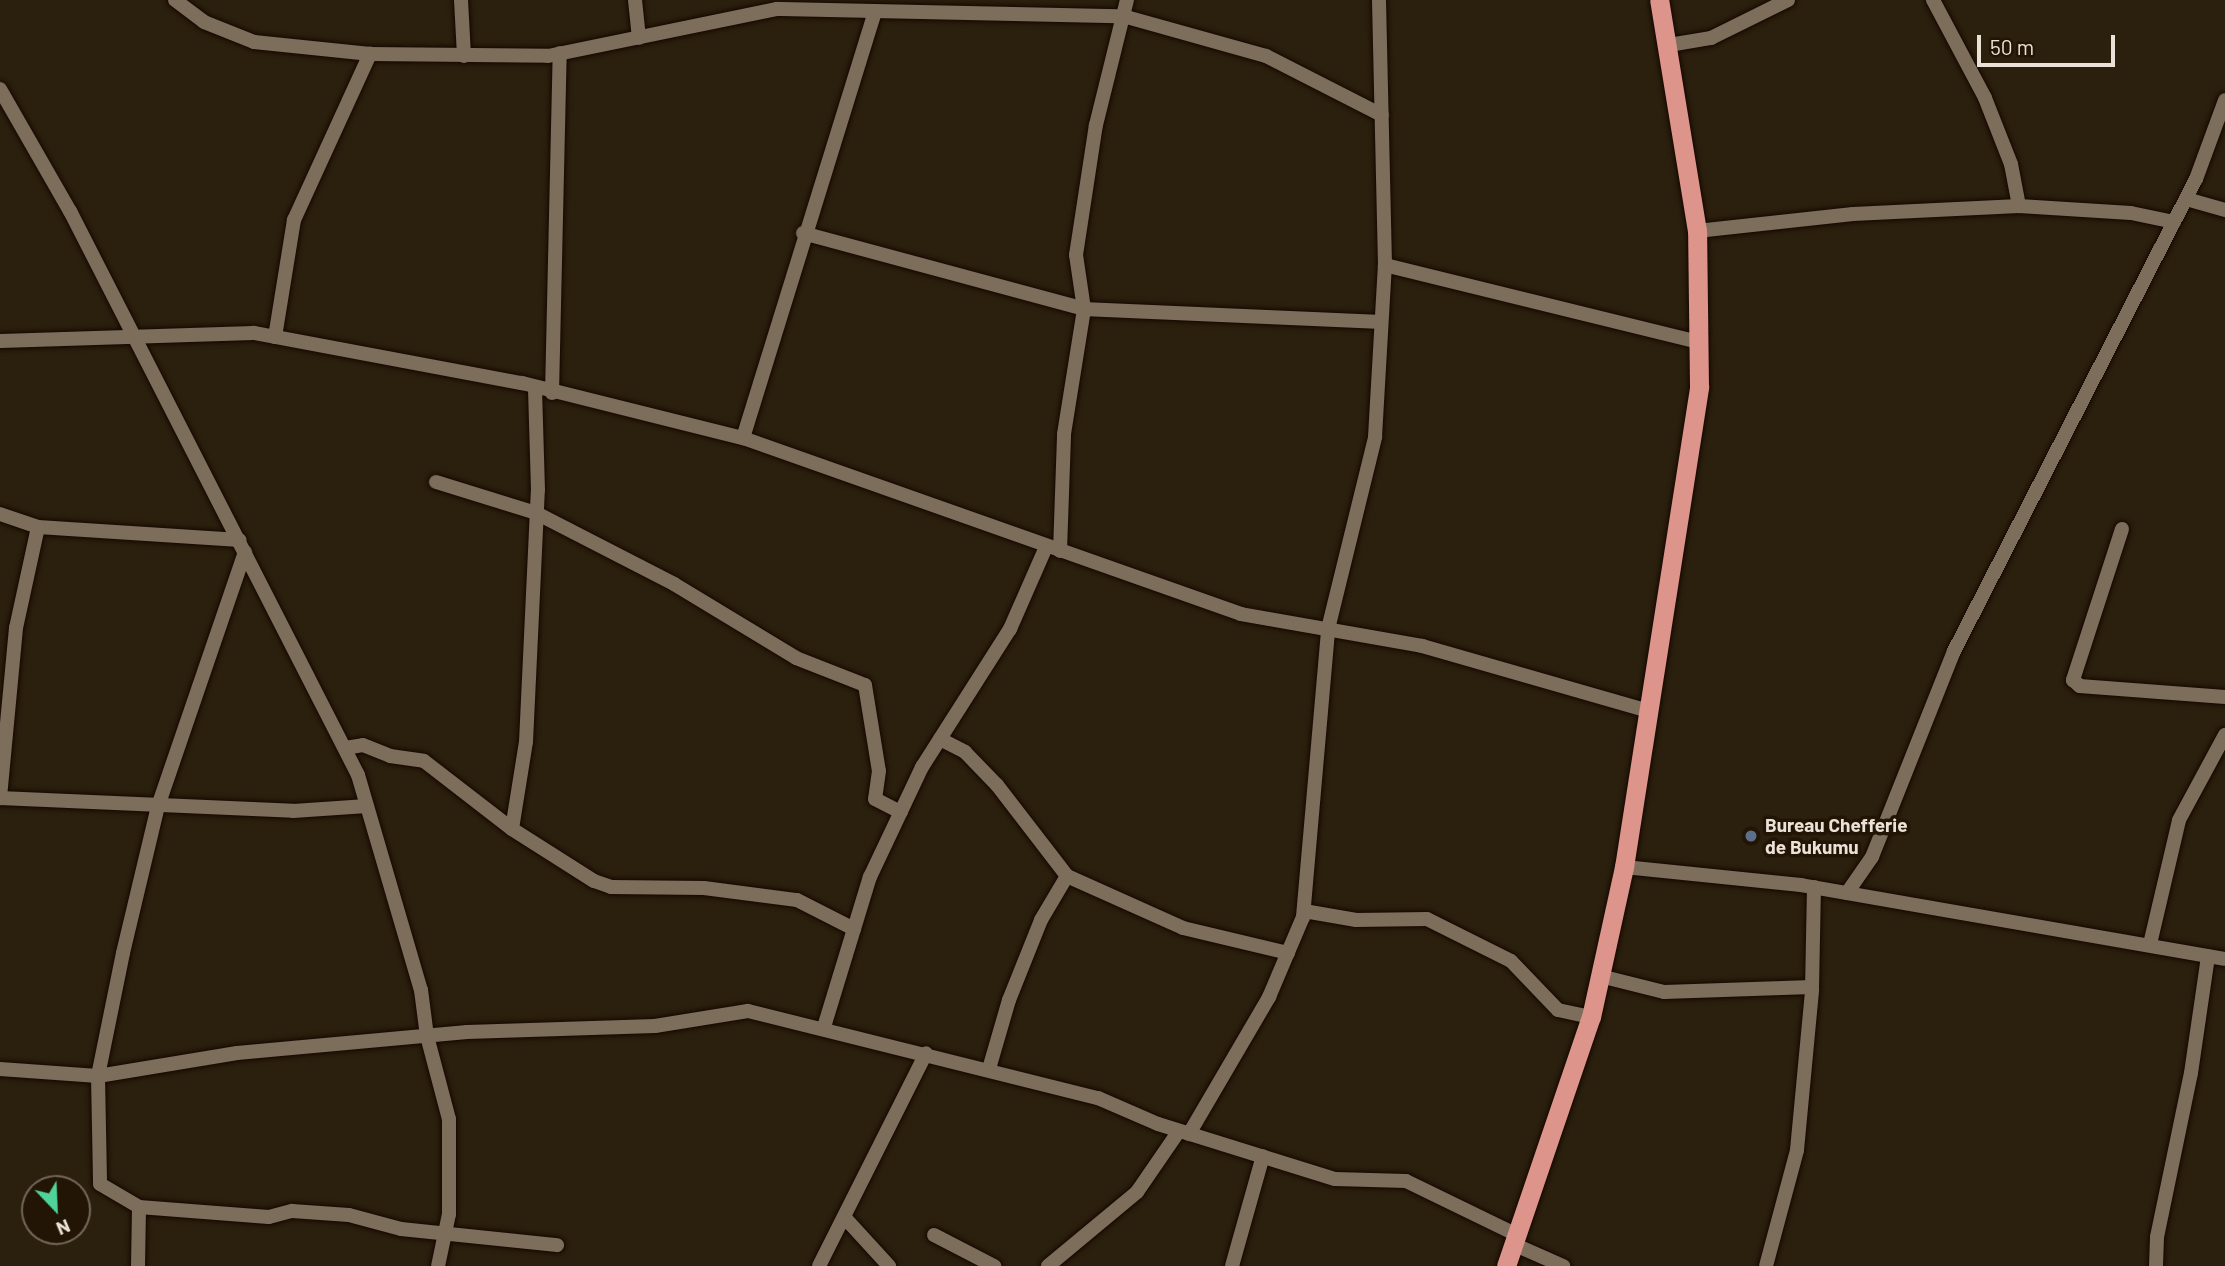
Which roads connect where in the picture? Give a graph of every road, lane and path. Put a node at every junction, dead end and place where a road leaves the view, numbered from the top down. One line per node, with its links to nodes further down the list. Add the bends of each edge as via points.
1 (175, 0): 15 (street, via 204,22 254,43)
2 (461, 0): 16 (street)
3 (635, 0): 12 (street)
4 (1127, 0): 11 (street)
5 (1379, 0): 19 (street)
6 (1659, 0): 13 (highway)
7 (1788, 0): 13 (street, via 1711,38)
8 (1933, 0): 21 (street, via 1985,97 2011,164)
9 (851, 6): 10 (street); 12 (street, via 777,9)
10 (874, 13): 11 (street); 25 (street)
11 (1123, 16): 19 (street, via 1266,56); 27 (street, via 1096,125 1076,255)
12 (639, 38): 14 (street)
13 (1669, 45): 24 (highway)
14 (560, 53): 16 (street); 34 (street)
15 (370, 54): 16 (street); 30 (street, via 294,220)
16 (464, 56)
17 (0, 89): 29 (street, via 69,211)
18 (2225, 100): 20 (street)
19 (1382, 115): 26 (street)
20 (2186, 199): 22 (street); 23 (street)
21 (2019, 206): 23 (street, via 2131,213); 24 (street, via 1853,214)
22 (2225, 211)
23 (2174, 222): 56 (street, via 1954,651 1872,857)
24 (1697, 231): 32 (highway)
25 (803, 233): 27 (street); 35 (street)
26 (1385, 265): 28 (street); 32 (street)
27 (1084, 309): 28 (street); 42 (street, via 1064,434)
28 (1381, 322): 43 (street, via 1375,437)
29 (131, 337): 30 (street, via 254,333); 31 (street); 41 (street)
30 (275, 337): 33 (street)
31 (0, 341)
32 (1698, 342): 45 (highway, via 1699,387)
33 (535, 387): 34 (street); 37 (street)
34 (552, 393): 35 (street)
35 (743, 438): 42 (street)
36 (436, 482): 37 (street)
37 (536, 513): 51 (street, via 674,584 796,658 865,685 879,771 875,799); 52 (street, via 526,742)
38 (0, 514): 39 (street)
39 (38, 527): 41 (street); 49 (street, via 16,628 0,798)
40 (2122, 529): 44 (street, via 2073,680 2080,686)
41 (242, 546): 48 (street); 49 (street)
42 (1053, 549): 43 (street, via 1241,614); 47 (street, via 1010,629)
43 (1328, 629): 45 (street, via 1422,646); 57 (street)
44 (2225, 697)
45 (1649, 711): 53 (highway)
46 (2225, 735): 59 (street, via 2179,820)
47 (940, 739): 51 (street); 54 (street, via 965,752 997,785)
48 (345, 748): 50 (street); 52 (street, via 363,745 390,756 424,761)
49 (158, 806): 50 (street, via 293,811); 71 (street)
50 (367, 806): 67 (street, via 421,990)
51 (901, 812): 58 (street, via 870,877)
52 (512, 829): 58 (street, via 611,887 704,888 797,900)
53 (1625, 867): 55 (street); 63 (highway)
54 (1067, 876): 60 (street, via 1183,928); 70 (street, via 1041,920 1009,1000)
55 (1814, 887): 56 (street); 64 (street)
56 (1847, 893): 59 (street)
57 (1304, 911): 60 (street); 65 (street, via 1356,920 1427,919 1511,961 1558,1010)
58 (854, 929): 66 (street)
59 (2150, 944): 61 (street)
60 (1288, 953): 72 (street, via 1269,996)
61 (2208, 956): 62 (street); 90 (street, via 2191,1073 2157,1237)
62 (2225, 959)
63 (1600, 976): 64 (street, via 1664,992); 65 (highway)
64 (1812, 987): 89 (street, via 1797,1150)
65 (1591, 1017): 78 (highway)
66 (824, 1027): 67 (street, via 748,1011 655,1026); 68 (street)
67 (427, 1036): 71 (street, via 237,1053); 76 (street, via 449,1119 449,1214)
68 (926, 1053): 70 (street); 75 (street)
69 (0, 1069): 71 (street)
70 (989, 1069): 72 (street, via 1098,1098)
71 (98, 1076): 74 (street, via 100,1184)
72 (1184, 1132): 73 (street); 85 (street, via 1137,1192)
73 (1263, 1156): 78 (street, via 1335,1179 1406,1181); 86 (street)
74 (139, 1207): 76 (street, via 269,1217 292,1211 349,1215 401,1229); 80 (street)
75 (846, 1219): 82 (street); 83 (street)
76 (444, 1233): 79 (street); 81 (street)
77 (934, 1235): 84 (street)
78 (1515, 1239): 87 (highway); 88 (street)
79 (556, 1245)
80 (138, 1266)
81 (438, 1266)
82 (819, 1266)
83 (888, 1266)
84 (994, 1266)
85 (1048, 1266)
86 (1232, 1266)
87 (1506, 1266)
88 (1563, 1266)
89 (1766, 1266)
90 (2156, 1266)

